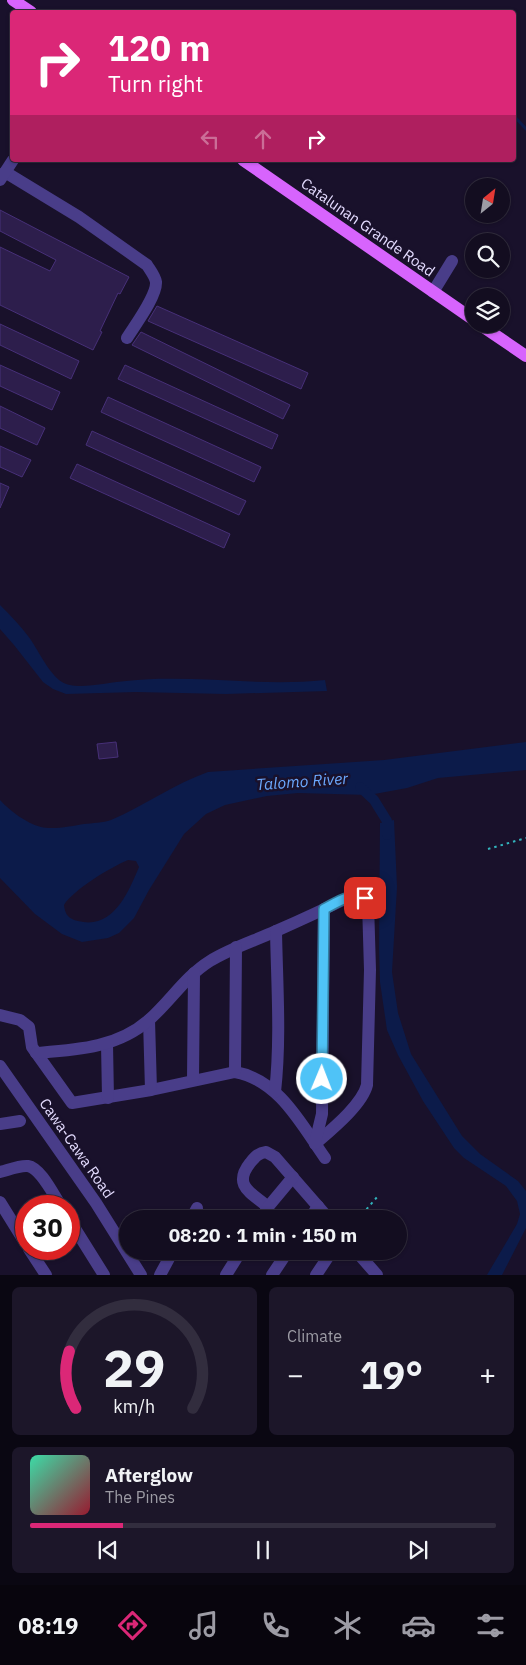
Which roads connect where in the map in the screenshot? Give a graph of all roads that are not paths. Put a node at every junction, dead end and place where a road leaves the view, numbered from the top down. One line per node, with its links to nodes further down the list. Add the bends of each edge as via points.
1 (13, 0): 2 (main road)
2 (28, 10)
3 (12, 162): 5 (street)
4 (247, 162): 7 (main road, Catalunan Grande Road)
5 (3, 176): 10 (street, via 79,217 146,265 156,283 153,295)
6 (452, 261): 7 (street)
7 (433, 292): 8 (main road, Catalunan Grande Road)
8 (465, 314)
9 (492, 333): 11 (main road)
10 (127, 338)
11 (526, 356)
12 (324, 909): 13 (street); 28 (street, via 322,1114); 28 (street, via 356,896 365,898 368,903 368,1060 364,1094)
13 (276, 931): 14 (street); 24 (street, via 278,1060)
14 (236, 947): 15 (street); 21 (street)
15 (194, 973): 17 (street); 22 (street)
16 (0, 1015): 19 (street, via 20,1020 29,1027)
17 (149, 1020): 18 (street); 23 (street)
18 (107, 1044): 19 (street); 25 (street)
19 (36, 1053): 25 (street, via 72,1103)
20 (0, 1066): 48 (street, Cawa-Cawa Road, via 96,1203)
21 (234, 1072): 22 (street); 24 (street, via 252,1077)
22 (193, 1080): 23 (street)
23 (151, 1090): 25 (street)
24 (275, 1092): 28 (street)
25 (108, 1098)
26 (20, 1121): 27 (street)
27 (0, 1124)
28 (315, 1144): 29 (street)
29 (325, 1158)
30 (0, 1172): 32 (street, via 27,1166 40,1174)
31 (293, 1177): 34 (street); 35 (street); 35 (street, via 275,1157 266,1152 256,1155 245,1170 242,1183)
32 (54, 1195)
33 (0, 1202): 39 (street)
34 (318, 1206): 37 (street); 38 (street)
35 (268, 1207): 36 (street)
36 (266, 1210)
37 (316, 1210)
38 (321, 1210)
39 (15, 1226)
40 (80, 1237): 50 (street)
41 (37, 1260): 49 (street)
42 (168, 1260): 51 (street)
43 (235, 1260): 52 (street)
44 (282, 1260): 53 (street)
45 (328, 1260): 47 (street)
46 (364, 1260): 54 (street)
47 (322, 1272)
48 (136, 1273)
49 (46, 1275)
50 (104, 1275)
51 (160, 1275)
52 (226, 1275)
53 (272, 1275)
54 (376, 1275)

